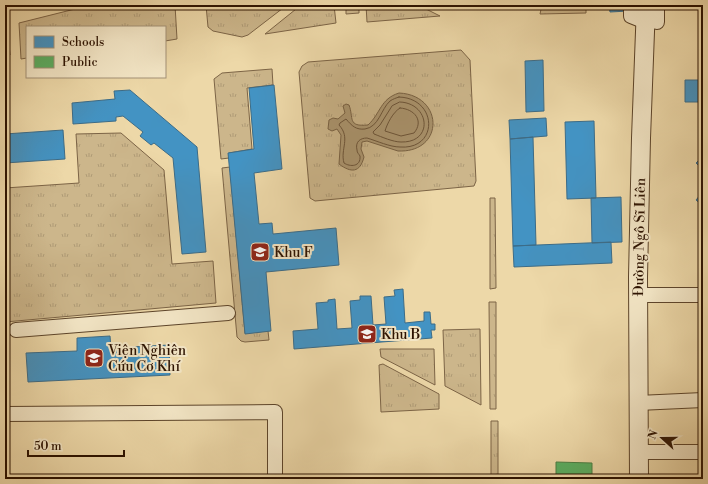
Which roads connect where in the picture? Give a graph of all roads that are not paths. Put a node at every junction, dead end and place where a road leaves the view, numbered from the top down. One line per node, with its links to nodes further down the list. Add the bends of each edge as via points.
1 (647, 11): 2 (street, Đường Ngô Sĩ Liên)
2 (638, 295): 3 (street); 7 (street, Đường Ngô Sĩ Liên)
3 (703, 295)
4 (228, 313): 5 (street)
5 (16, 330)
6 (703, 400): 7 (street)
7 (638, 403): 9 (street, Đường Ngô Sĩ Liên)
8 (5, 414): 11 (street, via 275,412)
9 (639, 452): 10 (street); 12 (street, Đường Ngô Sĩ Liên)
10 (703, 452)
11 (276, 479)
12 (639, 479)

